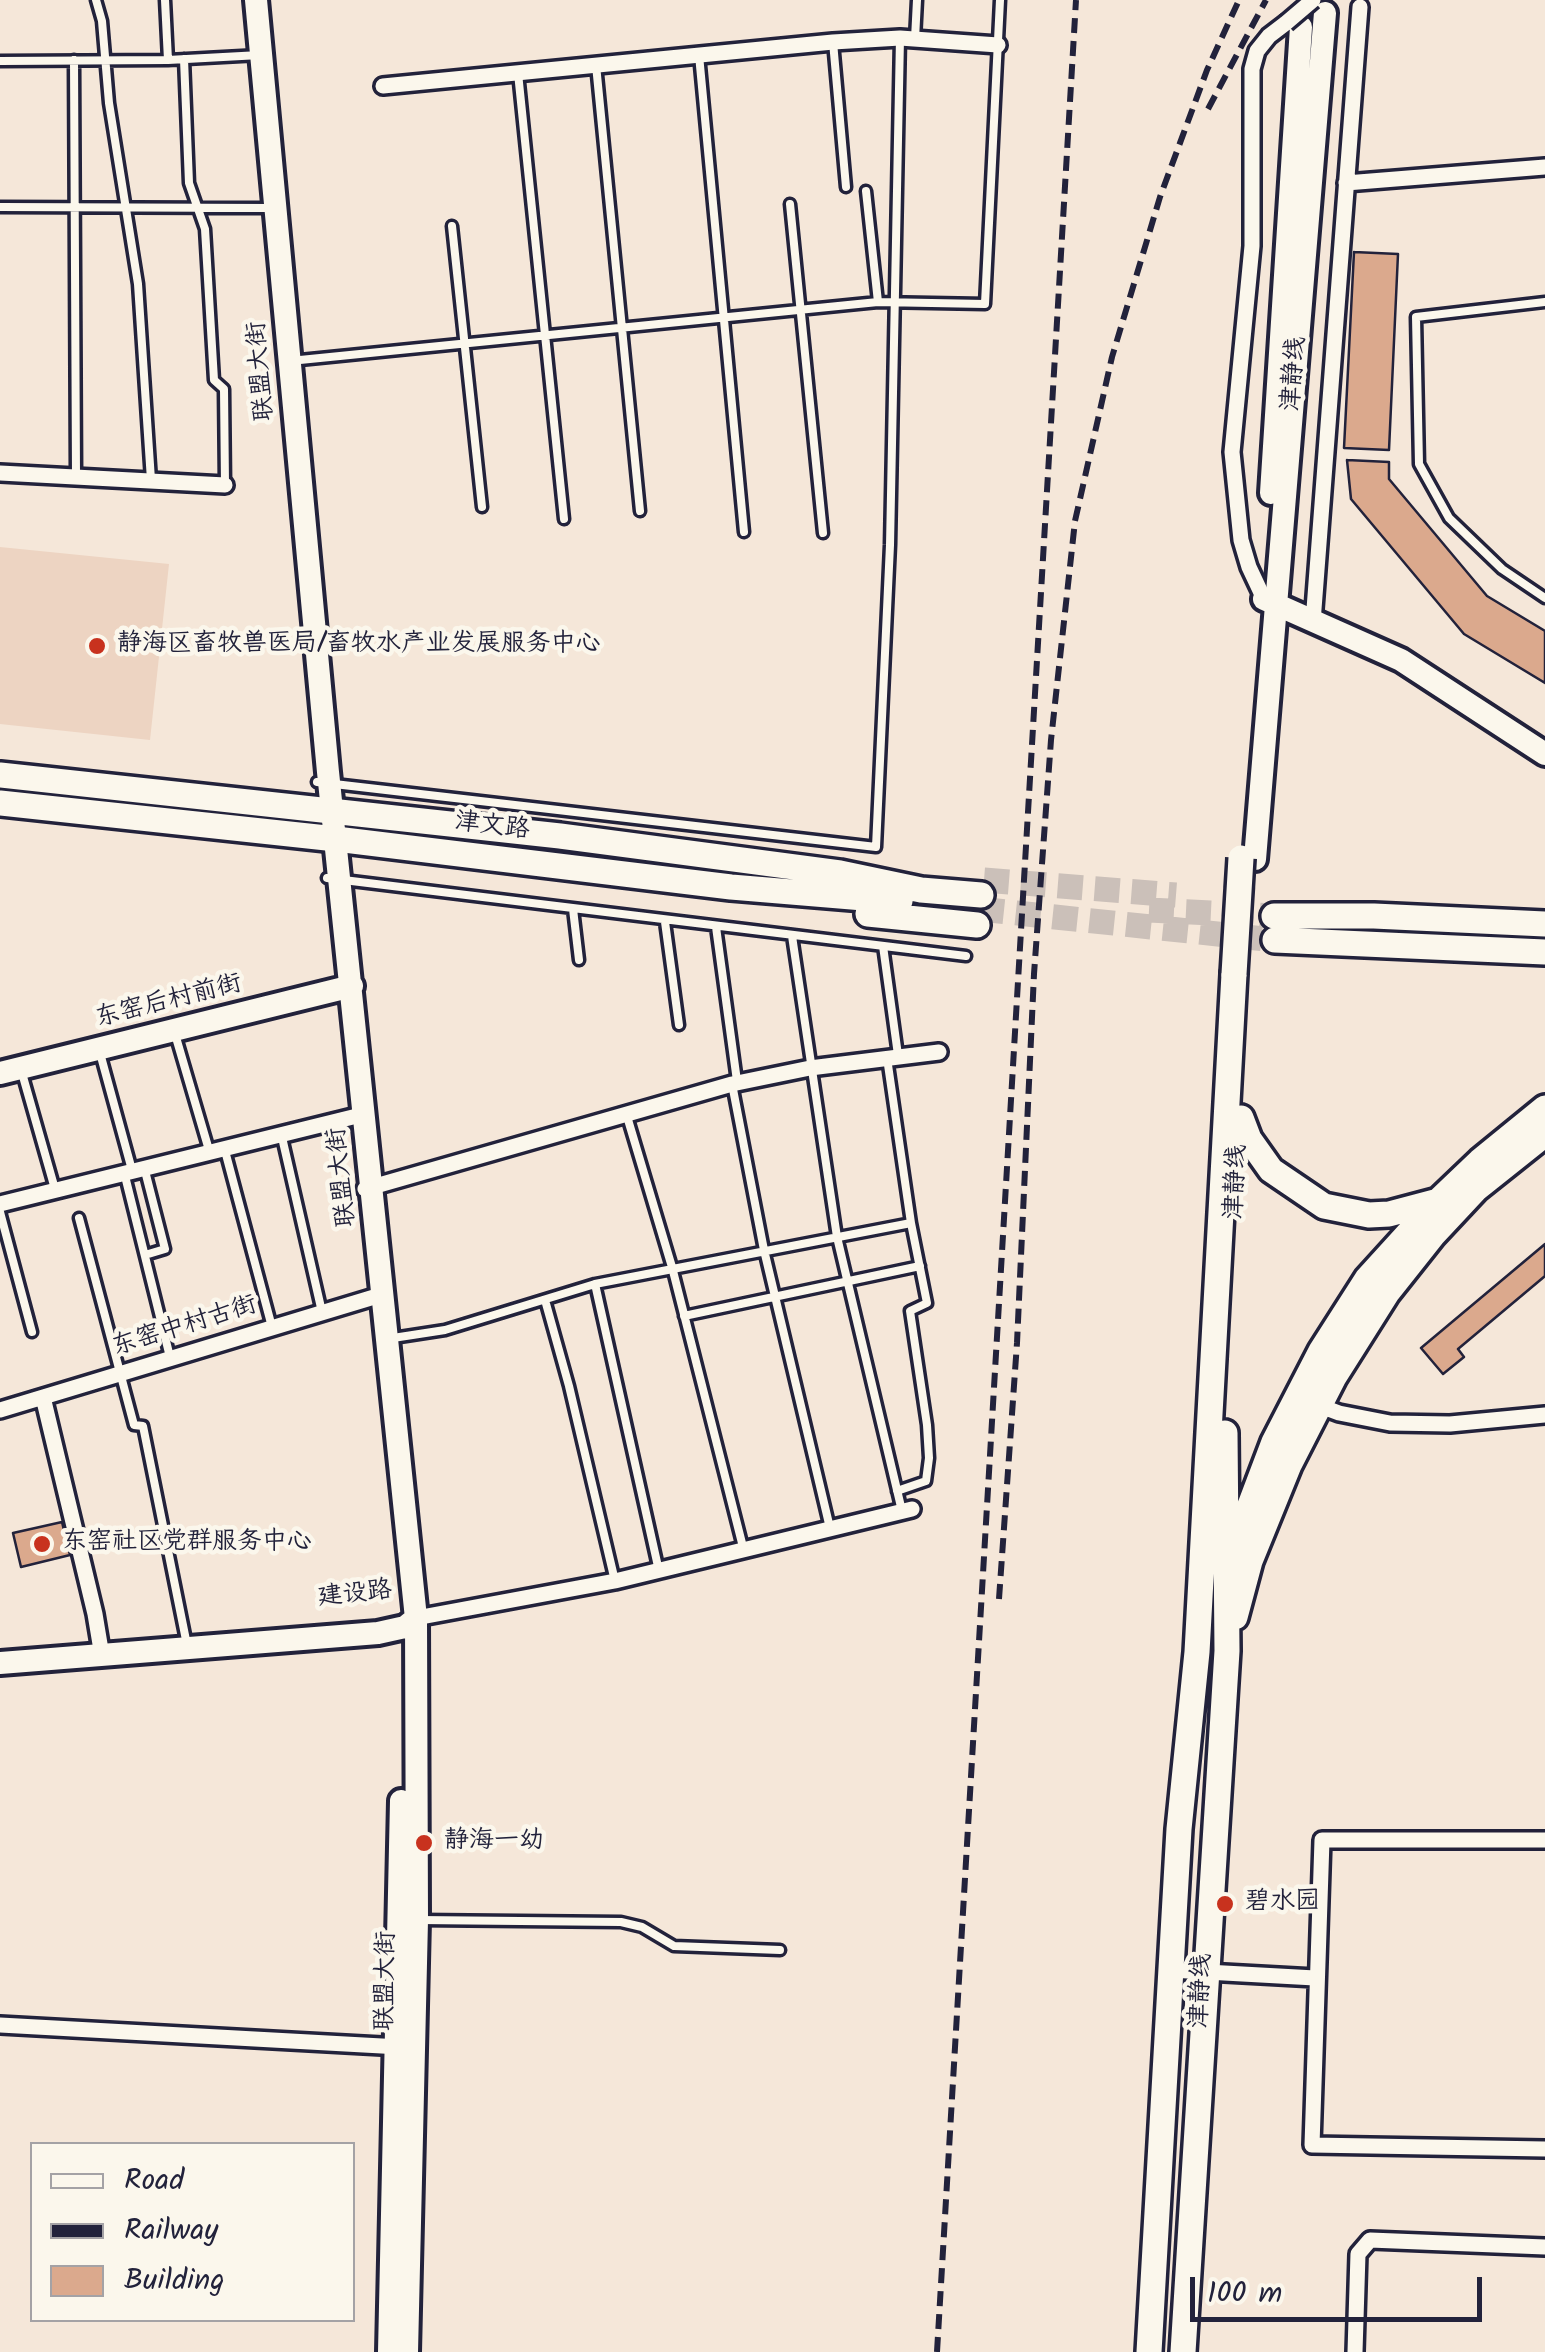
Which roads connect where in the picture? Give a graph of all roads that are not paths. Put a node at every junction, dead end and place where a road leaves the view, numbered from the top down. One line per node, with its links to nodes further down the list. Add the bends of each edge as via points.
1 (96, 0): 18 (lane)
2 (165, 0): 19 (lane)
3 (248, 0): 13 (main road)
4 (256, 0): 13 (main road, 联盟大街)
5 (917, 0): 10 (lane)
6 (1000, 0): 12 (lane)
7 (1319, 6): 9 (street, bridge); 53 (main road, 津静线)
8 (1360, 7): 24 (street)
9 (1294, 25): 53 (main road, 津静线); 53 (street, via 1269,36 1252,69 1252,246 1232,452 1241,540)
10 (907, 39): 11 (street); 12 (street); 35 (lane)
11 (833, 42): 14 (street); 25 (lane)
12 (998, 45): 35 (lane, via 985,304)
13 (257, 56): 15 (lane); 32 (main road, 联盟大街)
14 (698, 56): 20 (street); 38 (lane)
15 (184, 59): 19 (lane); 31 (lane, via 188,183)
16 (0, 60): 17 (lane)
17 (74, 60): 18 (lane); 29 (lane)
18 (106, 60): 19 (lane); 30 (lane)
19 (168, 60)
20 (596, 66): 21 (street); 39 (lane)
21 (518, 73): 22 (street); 40 (lane)
22 (382, 86)
23 (1545, 167): 24 (street)
24 (1346, 184): 54 (street)
25 (846, 187)
26 (866, 191): 34 (lane)
27 (790, 204): 37 (lane)
28 (0, 207): 29 (lane)
29 (75, 208): 30 (lane); 44 (lane)
30 (126, 208): 31 (lane); 45 (lane)
31 (196, 208): 32 (lane); 46 (lane, via 204,229 214,380 224,390)
32 (270, 208): 42 (main road, 联盟大街)
33 (452, 226): 41 (lane)
34 (878, 302): 35 (lane); 37 (lane)
35 (894, 302): 57 (lane, via 876,847)
36 (1545, 302): 52 (lane, via 1416,317 1419,464 1449,518 1502,569)
37 (802, 310): 38 (lane); 51 (lane)
38 (724, 318): 39 (lane); 50 (lane)
39 (622, 328): 40 (lane); 48 (lane)
40 (545, 336): 41 (lane); 49 (lane)
41 (467, 344): 42 (lane); 47 (lane)
42 (285, 362): 57 (main road, 联盟大街)
43 (0, 473): 44 (street)
44 (76, 476): 45 (street)
45 (151, 480): 46 (street)
46 (226, 484)
47 (482, 507)
48 (640, 511)
49 (564, 520)
50 (744, 532)
51 (823, 533)
52 (1545, 598)
53 (1271, 602): 54 (main road); 60 (main road, 津静线)
54 (1313, 622): 55 (main road, via 1401,660)
55 (1545, 754)
56 (0, 775): 57 (main road, 津文路)
57 (324, 795): 59 (main road, 联盟大街); 59 (main road, 津文路, via 840,873 980,902 900,918 784,902 731,887)
58 (0, 803): 59 (main road, 津文路)
59 (329, 838): 61 (main road, 联盟大街)
60 (1248, 858): 71 (main road, 津静线)
61 (334, 879): 62 (lane); 72 (main road, 联盟大街)
62 (572, 910): 63 (lane); 70 (lane)
63 (665, 922): 65 (lane); 73 (lane)
64 (1545, 924): 68 (main road, via 1275,919)
65 (716, 927): 66 (lane); 80 (lane)
66 (792, 936): 67 (lane); 78 (lane)
67 (883, 946): 69 (lane); 77 (lane)
68 (1545, 952)
69 (966, 956)
70 (579, 960)
71 (1242, 974): 84 (main road, 津静线); 129 (main road, 津静线)
72 (347, 987): 74 (main road, 东窑后村前街); 83 (main road, 联盟大街)
73 (679, 1024)
74 (174, 1030): 75 (main road, 东窑后村前街); 87 (lane)
75 (99, 1049): 79 (main road, 东窑后村前街); 88 (lane)
76 (939, 1052): 77 (street)
77 (893, 1057): 78 (street); 96 (lane)
78 (810, 1068): 80 (street); 97 (lane)
79 (10, 1071): 91 (lane)
80 (735, 1083): 82 (street); 98 (lane)
81 (1545, 1108): 92 (main road)
82 (626, 1113): 89 (street); 101 (lane)
83 (360, 1115): 85 (street); 89 (main road, 联盟大街)
84 (1241, 1118): 92 (main road, via 1272,1170 1324,1206 1369,1215); 122 (main road, 津静线, via 1224,1457)
85 (281, 1133): 87 (street); 107 (lane)
86 (1545, 1134): 90 (main road)
87 (217, 1149): 88 (street); 109 (lane)
88 (134, 1170): 91 (street); 99 (lane); 99 (lane, via 164,1249)
89 (368, 1188): 104 (main road, 联盟大街)
90 (1476, 1188): 92 (main road); 115 (main road)
91 (55, 1190): 93 (street)
92 (1437, 1202): 115 (main road, via 1368,1280 1321,1351)
93 (0, 1204)
94 (0, 1212): 110 (lane)
95 (79, 1218): 113 (lane)
96 (911, 1223): 97 (lane); 100 (lane)
97 (837, 1237): 98 (lane); 102 (lane)
98 (764, 1250): 101 (lane); 105 (lane)
99 (145, 1255): 112 (lane)
100 (920, 1266): 102 (lane); 118 (lane, via 927,1304 910,1311 929,1458 926,1480)
101 (672, 1268): 103 (lane); 108 (lane)
102 (846, 1282): 105 (lane); 118 (lane)
103 (595, 1284): 106 (lane); 123 (lane)
104 (379, 1295): 107 (street, 东窑中村古街); 111 (main road, 联盟大街)
105 (776, 1296): 108 (lane); 120 (lane)
106 (546, 1300): 111 (lane, via 445,1330); 124 (lane)
107 (322, 1312): 109 (street, 东窑中村古街)
108 (684, 1316): 121 (lane)
109 (272, 1328): 112 (street, 东窑中村古街)
110 (32, 1332)
111 (383, 1338): 125 (main road)
112 (171, 1358): 113 (street, 东窑中村古街)
113 (120, 1374): 114 (street, 东窑中村古街); 126 (lane, via 134,1425 143,1426)
114 (42, 1397): 116 (street, 东窑中村古街); 127 (street)
115 (1309, 1400): 117 (street, via 1390,1423); 122 (main road, via 1266,1460); 128 (main road, via 1250,1561)
116 (0, 1410)
117 (1545, 1415)
118 (896, 1491): 119 (lane)
119 (907, 1510): 120 (street)
120 (830, 1529): 121 (street)
121 (744, 1551): 123 (street)
122 (1226, 1570): 128 (main road, 津静线); 129 (main road)
123 (659, 1571): 124 (street)
124 (615, 1581): 125 (street)
125 (408, 1621): 126 (main road, 建设路, via 378,1632); 133 (main road)
126 (187, 1645): 127 (main road, 建设路)
127 (102, 1651): 130 (main road, 建设路); 131 (main road, 建设路)
128 (1227, 1651): 136 (main road, 津静线)
129 (1197, 1652): 135 (main road, 津静线)
130 (0, 1654)
131 (0, 1663)
132 (1545, 1840): 137 (street, via 1322,1840)
133 (408, 1920): 134 (lane, via 621,1922 674,1946); 139 (main road)
134 (780, 1950)
135 (1170, 1970): 136 (street); 144 (main road, 津静线)
136 (1204, 1972): 137 (street); 145 (main road, 津静线)
137 (1315, 1978): 140 (street, via 1312,2145)
138 (0, 2026): 139 (street)
139 (405, 2047): 142 (main road); 143 (main road, 联盟大街)
140 (1545, 2149)
141 (1545, 2247): 146 (street, via 1370,2240 1358,2254)
142 (390, 2352)
143 (407, 2352)
144 (1149, 2352)
145 (1183, 2352)
146 (1355, 2352)

